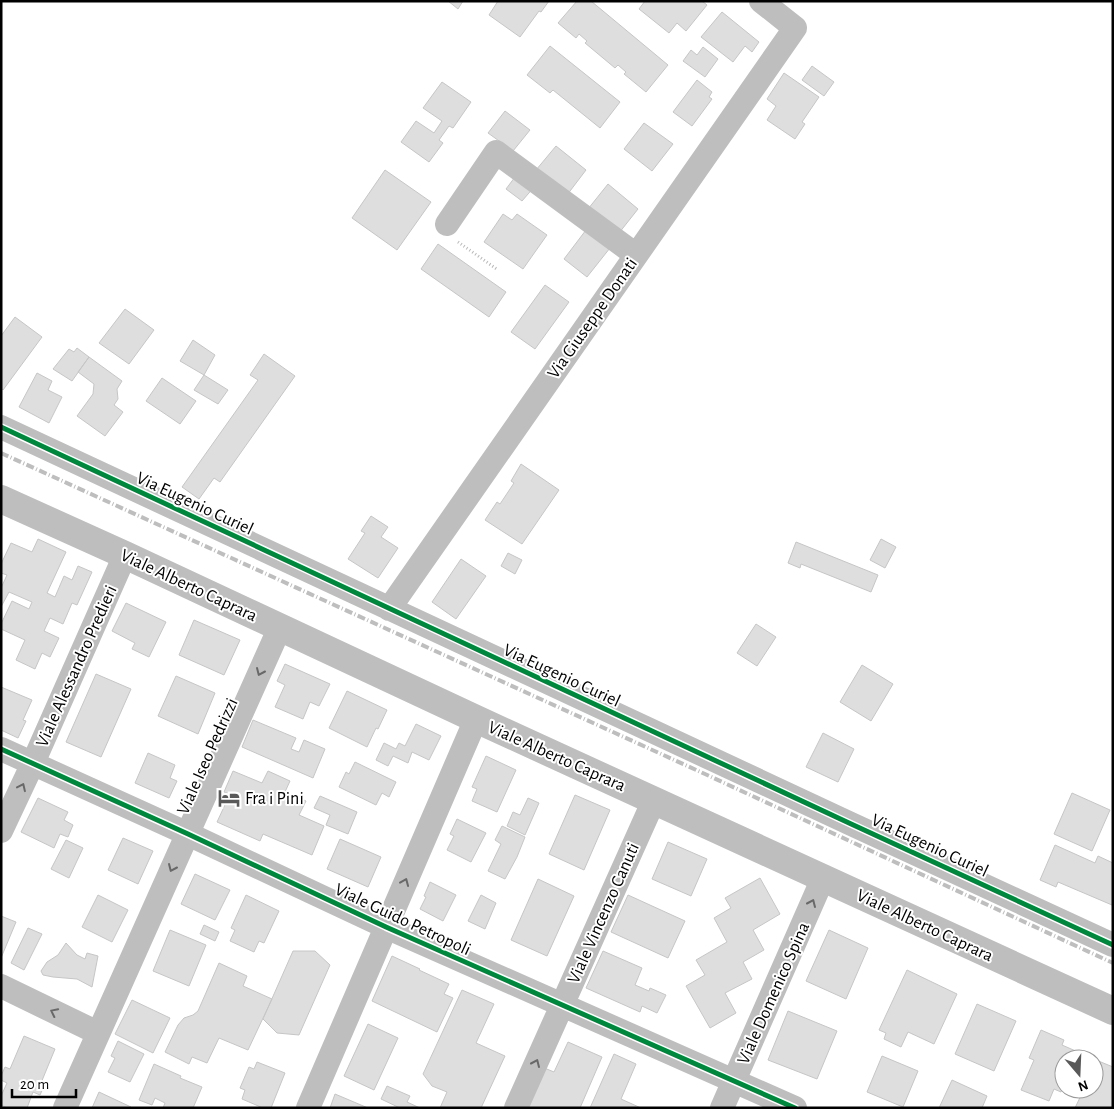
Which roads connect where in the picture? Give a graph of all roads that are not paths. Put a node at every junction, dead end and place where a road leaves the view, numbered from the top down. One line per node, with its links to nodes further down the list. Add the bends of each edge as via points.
1 (761, 1): 3 (street, Via Giuseppe Donati, via 795,28)
2 (447, 224): 3 (street, via 496,152)
3 (636, 255): 7 (street, Via Giuseppe Donati)
4 (1, 427): 7 (street, Via Eugenio Curiel)
5 (1, 499): 6 (street, Viale Alberto Caprara)
6 (125, 555): 8 (street, Viale Alberto Caprara); 11 (street, Viale Alessandro Predieri)
7 (389, 609): 17 (street, Via Eugenio Curiel)
8 (280, 627): 9 (street, Viale Alberto Caprara); 14 (street, Viale Iseo Pedrizzi, one-way to 14)
9 (476, 719): 12 (street, Viale Alberto Caprara); 16 (street, one-way to 9)
10 (1, 749): 11 (street, Viale Guido Petropoli)
11 (33, 763): 13 (street, Viale Alessandro Predieri, one-way to 11); 14 (street, Viale Guido Petropoli)
12 (654, 800): 15 (street, Viale Alberto Caprara); 19 (street, Viale Vincenzo Canuti)
13 (1, 831)
14 (188, 834): 16 (street, Viale Guido Petropoli); 21 (street, Viale Iseo Pedrizzi, one-way to 21)
15 (823, 878): 20 (street, Viale Alberto Caprara); 22 (street, Viale Domenico Spina, one-way to 15)
16 (386, 927): 19 (street, Viale Guido Petropoli); 24 (street)
17 (1113, 944)
18 (1, 986): 21 (street, one-way to 18)
19 (562, 1006): 22 (street, Viale Guido Petropoli); 25 (street, Viale Vincenzo Canuti, one-way to 19)
20 (1113, 1011)
21 (98, 1033): 23 (street, Viale Iseo Pedrizzi)
22 (734, 1081): 26 (street, Viale Domenico Spina); 27 (street, Viale Guido Petropoli)
23 (66, 1108)
24 (308, 1108)
25 (516, 1108)
26 (722, 1108)
27 (795, 1108)

